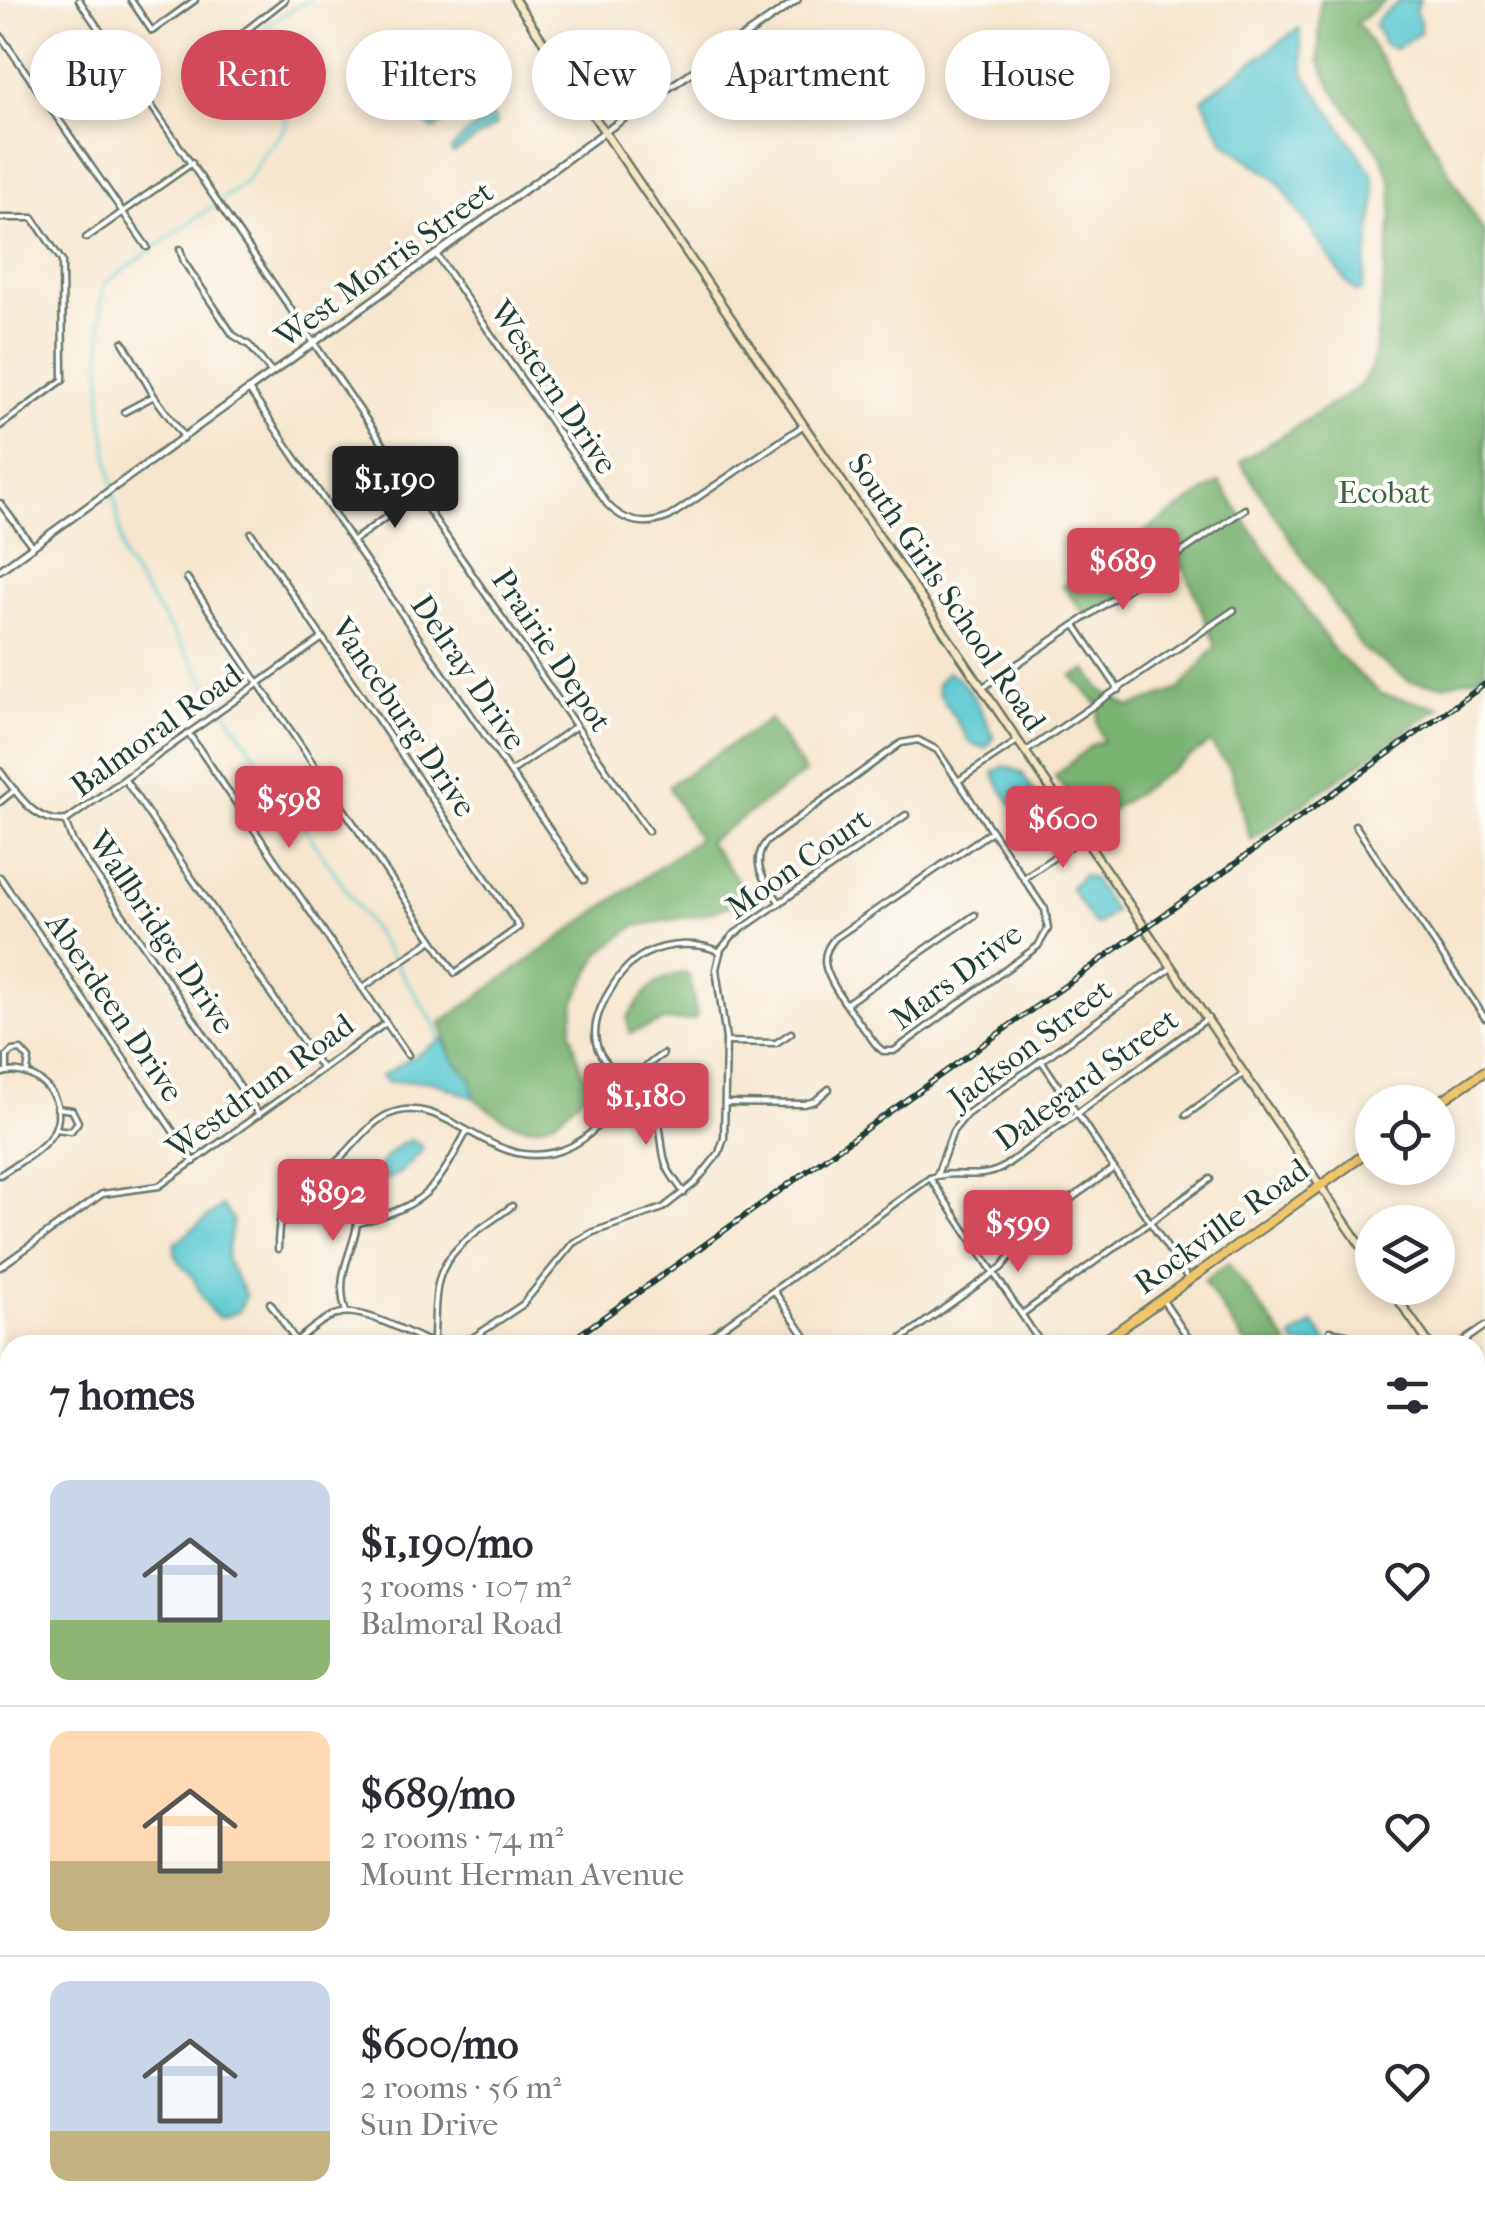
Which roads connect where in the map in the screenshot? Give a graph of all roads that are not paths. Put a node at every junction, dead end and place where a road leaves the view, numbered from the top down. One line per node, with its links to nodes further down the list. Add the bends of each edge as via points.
1 (79, 0): 10 (street, Prairie Depot)
2 (131, 0): 3 (street, via 152,31)
3 (196, 0)
4 (285, 0): 7 (street)
5 (515, 0): 9 (main road, South Girls School Road)
6 (798, 0): 9 (street, West Morris Street)
7 (247, 30)
8 (0, 36): 11 (street)
9 (606, 131): 16 (street, West Morris Street); 23 (main road, South Girls School Road)
10 (192, 163): 11 (street); 18 (street, Prairie Depot)
11 (122, 212): 13 (street); 14 (street)
12 (0, 218): 24 (street, via 33,218 62,261 63,380)
13 (86, 238)
14 (147, 247)
15 (180, 249): 19 (street, via 232,334)
16 (436, 254): 18 (street, West Morris Street); 23 (street, Western Drive, via 607,504 627,520 669,517)
17 (123, 342): 21 (street)
18 (315, 342): 19 (street, West Morris Street); 26 (street, Prairie Depot)
19 (272, 374): 20 (street, West Morris Street)
20 (250, 390): 25 (street, West Morris Street); 30 (street, Delray Drive)
21 (154, 396): 22 (street); 25 (street)
22 (124, 412)
23 (804, 425): 38 (main road, South Girls School Road)
24 (0, 426)
25 (184, 437): 31 (street, West Morris Street)
26 (418, 493): 30 (street); 40 (street, Prairie Depot)
27 (0, 503): 31 (street)
28 (1245, 509): 35 (street)
29 (251, 533): 36 (street, Vanceburg Drive)
30 (353, 541): 45 (street, Delray Drive)
31 (33, 546): 32 (street, West Morris Street)
32 (0, 570)
33 (187, 578): 37 (street)
34 (1234, 610): 39 (street)
35 (1076, 625): 38 (street); 39 (street)
36 (322, 638): 37 (street, Balmoral Road); 63 (street, Vanceburg Drive, via 519,927 455,972)
37 (259, 684): 41 (street, Balmoral Road); 63 (street)
38 (982, 688): 42 (main road, South Girls School Road)
39 (1119, 690): 43 (street)
40 (577, 725): 45 (street); 53 (street, Prairie Depot)
41 (189, 734): 46 (street, Balmoral Road); 66 (street)
42 (1018, 741): 43 (main road, South Girls School Road); 47 (street)
43 (1026, 752): 55 (main road, South Girls School Road)
44 (0, 771): 48 (street, Balmoral Road)
45 (511, 772): 58 (street, Delray Drive)
46 (126, 780): 51 (street, Balmoral Road); 76 (street)
47 (958, 781): 54 (street); 61 (street, via 933,747 909,741 762,848 760,873)
48 (15, 790): 49 (street); 51 (street, Balmoral Road, via 40,816)
49 (0, 802)
50 (906, 815): 61 (street, Moon Court)
51 (65, 821): 88 (street, Wallbridge Drive)
52 (1354, 825): 69 (street)
53 (648, 831)
54 (992, 831): 57 (street); 67 (street, via 835,938 826,971)
55 (1083, 838): 57 (street); 65 (main road, South Girls School Road)
56 (0, 877): 59 (street, Aberdeen Drive)
57 (1024, 878): 67 (street, Mars Drive, via 1046,912 1048,929 1038,946 896,1049 877,1046)
58 (584, 880)
59 (6, 886): 60 (street); 93 (street, Aberdeen Drive)
60 (0, 891)
61 (780, 904): 64 (street, Moon Court, via 731,936)
62 (975, 915): 67 (street)
63 (433, 940): 66 (street, Westdrum Road)
64 (720, 952): 72 (street, via 716,975); 82 (street, via 700,945 656,950 614,982 599,1013 597,1039 607,1065)
65 (1173, 966): 68 (main road, South Girls School Road); 75 (street, Jackson Street)
66 (362, 988): 70 (street, Westdrum Road)
67 (847, 1003)
68 (1209, 1018): 80 (main road, South Girls School Road); 87 (street, Dalegard Street)
69 (1485, 1018)
70 (386, 1023): 74 (street); 76 (street, Westdrum Road)
71 (791, 1033): 72 (street, via 776,1043)
72 (726, 1042): 85 (street)
73 (663, 1054): 82 (street)
74 (408, 1056)
75 (1041, 1060): 87 (street); 97 (street, Jackson Street, via 961,1119)
76 (322, 1069): 88 (street, Westdrum Road)
77 (8, 1071): 79 (street); 79 (street, via 8,1056 17,1050 29,1058); 81 (street)
78 (1485, 1071): 84 (main road)
79 (27, 1072): 86 (street)
80 (1246, 1072): 89 (street); 99 (main road, South Girls School Road)
81 (0, 1074)
82 (628, 1085): 91 (street, via 597,1129 553,1153 508,1152); 100 (street, via 656,1114 666,1166)
83 (829, 1089): 85 (street, via 804,1104)
84 (1455, 1092)
85 (725, 1103): 100 (street, via 721,1150)
86 (57, 1108): 90 (street); 90 (street, via 72,1110 78,1122 71,1131)
87 (1077, 1114): 95 (street); 97 (street, Dalegard Street, via 993,1173)
88 (258, 1116): 93 (street, Westdrum Road)
89 (1186, 1116)
90 (55, 1129): 96 (street)
91 (467, 1131): 94 (street, via 428,1111 402,1110 378,1121); 103 (street, via 427,1194 398,1212)
92 (1355, 1161): 99 (main road, Rockville Road)
93 (194, 1162): 106 (street, Westdrum Road, via 154,1188 105,1192)
94 (328, 1168): 103 (street, via 353,1204); 105 (street, via 284,1204)
95 (1114, 1168): 102 (street); 107 (street, via 1034,1226)
96 (0, 1175)
97 (933, 1176): 107 (street); 109 (street)
98 (1210, 1179): 102 (street)
99 (1320, 1186): 104 (main road, South Girls School Road); 108 (main road, Rockville Road)
100 (684, 1192): 121 (street, via 648,1215 573,1243 522,1305)
101 (512, 1206): 120 (street, via 446,1262)
102 (1150, 1222): 108 (street); 114 (street)
103 (357, 1224): 113 (street, via 342,1273)
104 (1355, 1237)
105 (278, 1249)
106 (0, 1267)
107 (994, 1273): 114 (street); 124 (street)
108 (1189, 1280): 110 (main road, Rockville Road)
109 (774, 1290): 122 (street); 123 (street)
110 (1162, 1299): 126 (main road, Rockville Road); 127 (street)
111 (270, 1303): 117 (street)
112 (1402, 1305): 128 (main road)
113 (346, 1312): 118 (street); 119 (street)
114 (1022, 1314): 125 (street)
115 (1330, 1331): 116 (street)
116 (1346, 1334)
117 (289, 1335)
118 (305, 1335)
119 (410, 1335)
120 (435, 1335)
121 (478, 1335)
122 (712, 1335)
123 (804, 1335)
124 (906, 1335)
125 (1036, 1335)
126 (1112, 1335)
127 (1186, 1335)
128 (1423, 1335)

